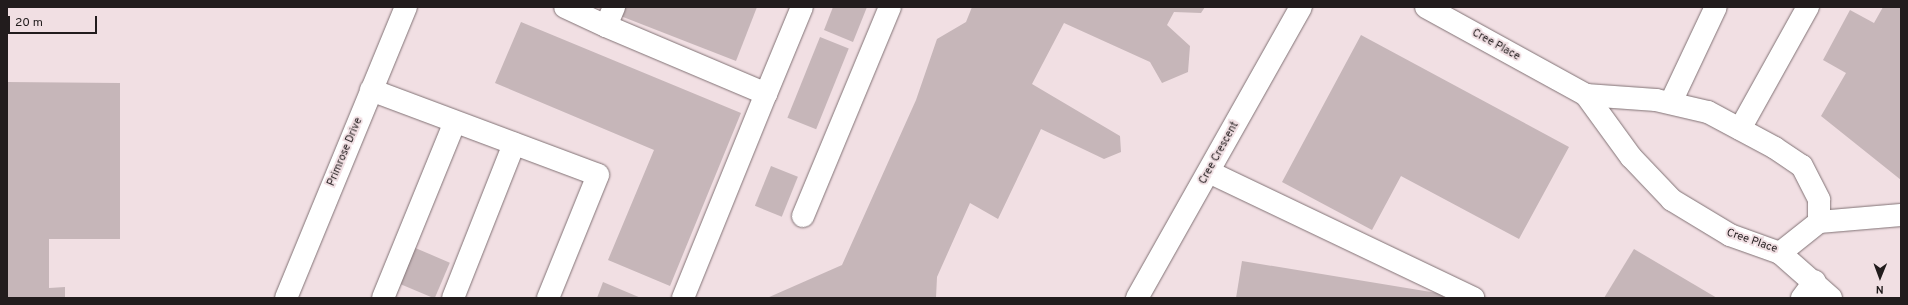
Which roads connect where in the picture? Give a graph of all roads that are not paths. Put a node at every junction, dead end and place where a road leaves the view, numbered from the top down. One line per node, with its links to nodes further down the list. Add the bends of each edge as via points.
1 (406, 7): 10 (street, Primrose Drive)
2 (565, 7): 9 (street)
3 (802, 7): 11 (street)
4 (890, 7): 19 (street)
5 (1301, 7): 17 (street, Cree Crescent)
6 (1426, 7): 12 (street, Cree Place)
7 (1716, 7): 13 (street)
8 (1808, 7): 15 (street)
9 (610, 16): 11 (street)
10 (371, 90): 14 (street); 23 (street, Primrose Drive)
11 (766, 94): 27 (street)
12 (1586, 95): 13 (street, Cree Place); 21 (street, Cree Place, via 1631,157 1672,200 1730,235)
13 (1671, 102): 15 (street, Cree Place, via 1708,112)
14 (455, 122): 16 (street); 24 (street)
15 (1740, 129): 20 (street, Cree Place, via 1802,166 1819,200)
16 (514, 144): 25 (street); 26 (street, via 598,175)
17 (1209, 172): 28 (street, Cree Crescent); 29 (street)
18 (1901, 215): 20 (street)
19 (803, 216)
20 (1819, 222): 21 (street, Cree Place)
21 (1780, 253): 22 (street)
22 (1815, 281): 30 (street); 31 (street)
23 (286, 298)
24 (383, 298)
25 (452, 298)
26 (548, 298)
27 (683, 298)
28 (1138, 298)
29 (1473, 298)
30 (1802, 298)
31 (1831, 298)

